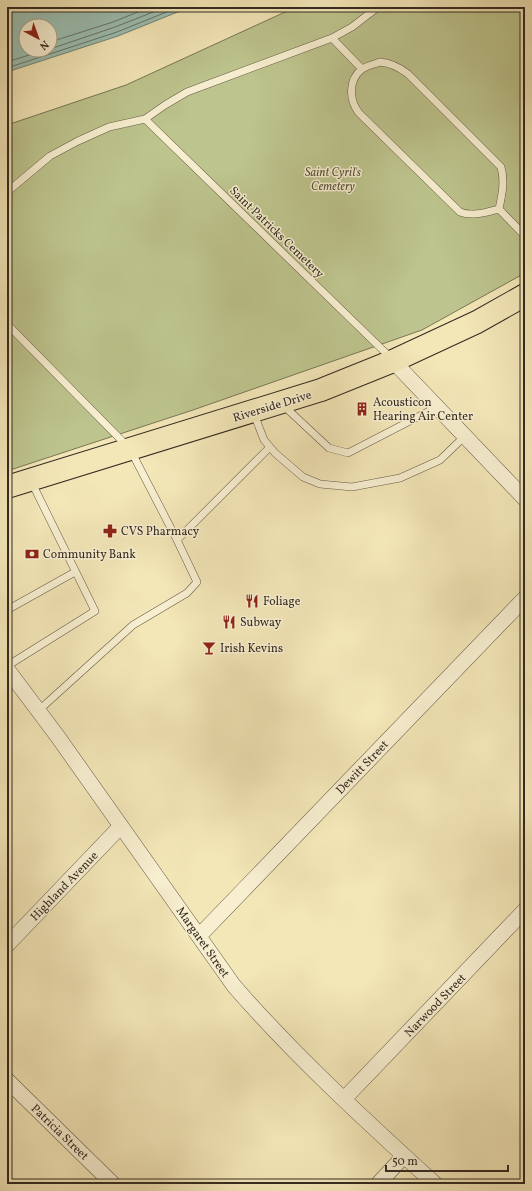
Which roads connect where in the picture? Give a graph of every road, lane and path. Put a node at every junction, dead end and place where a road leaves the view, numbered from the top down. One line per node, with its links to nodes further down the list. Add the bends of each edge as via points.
1 (378, 7): 2 (lane, via 352,27)
2 (332, 38): 3 (lane); 4 (lane, via 187,92)
3 (362, 69): 6 (lane, via 380,62 400,68 501,167 503,184); 6 (lane, via 354,78 350,91 354,107 359,113 460,212 466,215)
4 (145, 119): 5 (lane, via 109,127 72,144 50,156); 10 (lane, Saint Patricks Cemetery)
5 (7, 192)
6 (500, 209): 7 (lane)
7 (525, 236)
8 (525, 295): 10 (main road, Riverside Drive, via 477,322)
9 (7, 324): 16 (lane)
10 (393, 361): 11 (main road, Riverside Drive); 12 (street)
11 (281, 403): 12 (lane, via 330,448 348,453); 13 (main road, Riverside Drive)
12 (437, 407): 14 (street)
13 (253, 411): 15 (lane, via 264,440); 16 (main road, Riverside Drive)
14 (465, 436): 15 (lane, via 440,460 400,478 352,487 320,484 302,477); 19 (street)
15 (270, 447): 20 (lane)
16 (130, 449): 17 (main road, Riverside Drive); 20 (lane)
17 (30, 480): 18 (main road, Riverside Drive); 21 (lane)
18 (7, 487)
19 (525, 498)
20 (177, 540): 25 (lane, via 197,582 187,594 133,626)
21 (75, 572): 23 (lane); 24 (lane, via 95,611)
22 (525, 598): 28 (street, Dewitt Street)
23 (7, 610)
24 (7, 667): 25 (street, Margaret Street)
25 (38, 711): 26 (street, Margaret Street)
26 (120, 826): 28 (street, Margaret Street); 29 (street, Highland Avenue)
27 (525, 910): 31 (street, Narwood Street)
28 (199, 936): 31 (street, Margaret Street, via 234,986 265,1022)
29 (7, 945)
30 (7, 1080): 33 (street, Patricia Street)
31 (344, 1100): 32 (street, Margaret Street)
32 (404, 1156): 34 (street); 35 (street, Margaret Street)
33 (113, 1184)
34 (378, 1184)
35 (435, 1184)

